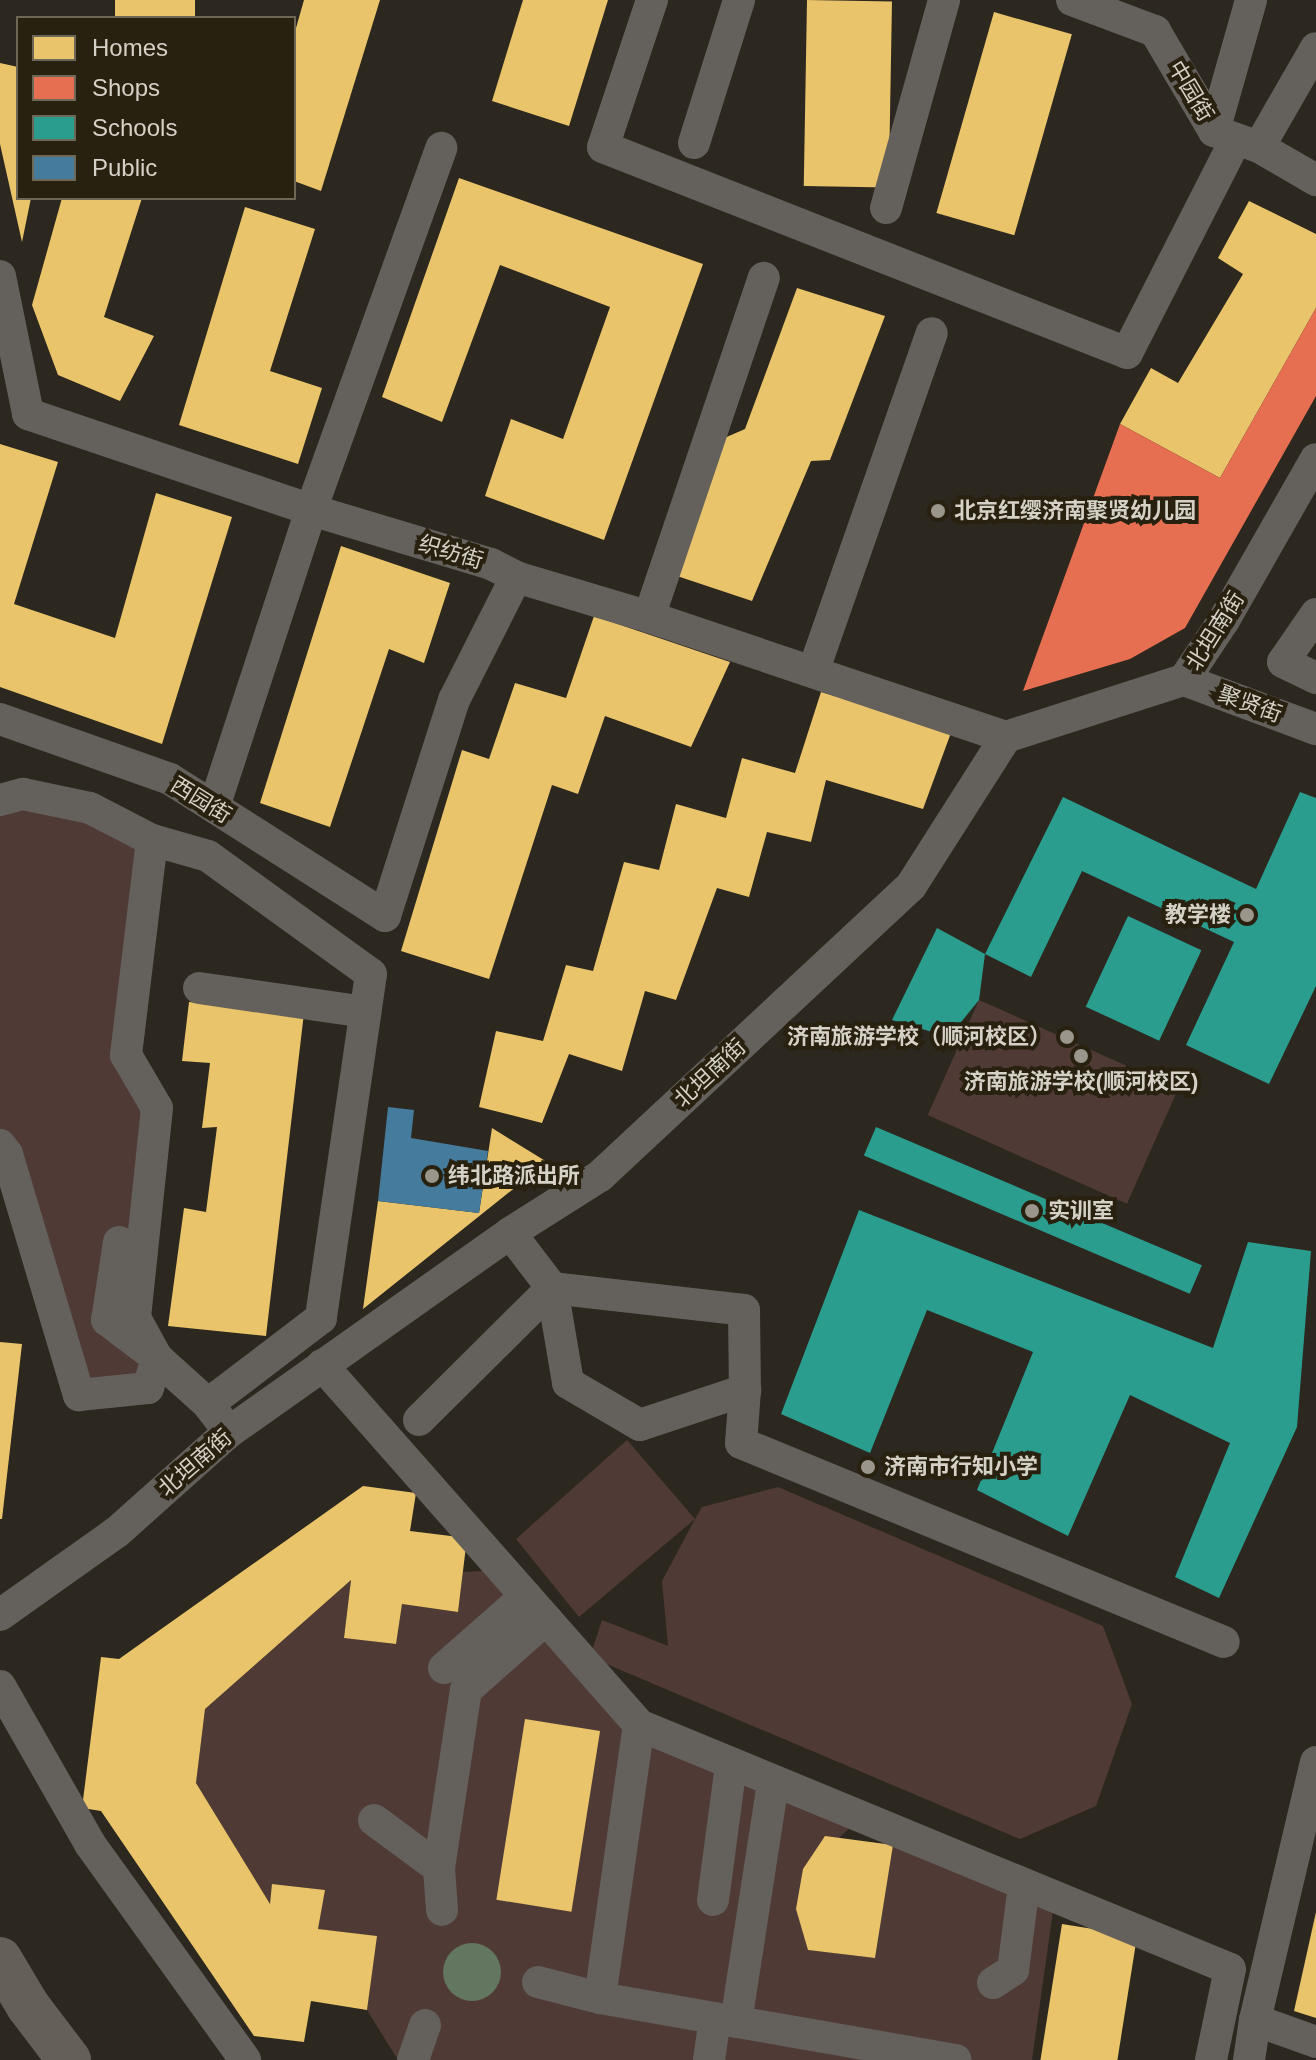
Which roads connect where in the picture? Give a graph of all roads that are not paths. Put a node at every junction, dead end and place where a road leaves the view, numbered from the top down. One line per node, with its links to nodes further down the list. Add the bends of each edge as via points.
1 (652, 0): 7 (street, via 603,147 1127,353)
2 (739, 0): 8 (street)
3 (944, 0): 11 (street)
4 (1072, 0): 7 (street, 中园街, via 1155,31)
5 (1251, 0): 7 (street)
6 (1316, 48): 7 (street)
7 (1236, 139): 10 (street, 中园街)
8 (694, 143)
9 (441, 148): 17 (street)
10 (1316, 180)
11 (886, 208)
12 (0, 276): 15 (street, 织纺街)
13 (764, 278): 20 (street)
14 (932, 333): 21 (street)
15 (14, 411): 17 (street, 织纺街)
16 (1316, 459): 23 (street, 北坦南街)
17 (311, 510): 18 (street, 织纺街, via 491,564); 28 (street)
18 (516, 577): 20 (street, 织纺街); 28 (street, 西园街, via 454,700 385,916)
19 (1316, 614): 22 (street, via 1283,662)
20 (649, 617): 21 (street, 织纺街)
21 (813, 672): 26 (street, 织纺街)
22 (1316, 678)
23 (1184, 680): 25 (street, 聚贤街); 26 (street, 北坦南街)
24 (0, 719): 28 (street, 西园街, via 170,779)
25 (1316, 729)
26 (1006, 737): 33 (street, 北坦南街, via 911,886 600,1176)
27 (0, 800): 29 (street, via 23,794 90,808)
28 (214, 807)
29 (152, 840): 31 (street, via 208,856 371,974); 36 (street, via 126,1055 157,1108 135,1318)
30 (199, 988): 31 (street)
31 (365, 1012): 39 (street, via 321,1318)
32 (0, 1145): 36 (street, via 79,1395 148,1388)
33 (510, 1233): 35 (street); 37 (street, 北坦南街)
34 (119, 1242): 36 (street, via 107,1320)
35 (552, 1288): 38 (street, via 744,1310); 38 (street, via 568,1383 640,1425); 40 (street)
36 (157, 1358): 39 (street)
37 (322, 1365): 41 (street, 北坦南街); 42 (street)
38 (745, 1390): 44 (street, via 741,1443)
39 (208, 1404): 41 (street)
40 (419, 1420)
41 (229, 1432): 43 (street, 北坦南街, via 117,1532)
42 (536, 1607): 45 (street); 47 (street); 52 (street, via 466,1690)
43 (0, 1615)
44 (1224, 1642)
45 (444, 1668)
46 (0, 1686): 65 (street, via 90,1844)
47 (639, 1725): 49 (street); 59 (street)
48 (1316, 1762): 61 (street)
49 (731, 1765): 50 (street); 54 (street)
50 (773, 1783): 53 (street); 60 (street)
51 (374, 1820): 52 (street)
52 (439, 1868): 55 (street)
53 (1024, 1885): 58 (street, via 1013,1970); 69 (street, via 1230,1969)
54 (713, 1900)
55 (442, 1910)
56 (0, 1959): 64 (main road)
57 (538, 1982): 59 (street)
58 (993, 1983)
59 (600, 1998): 60 (street)
60 (726, 2020): 67 (street); 68 (street)
61 (1255, 2020): 63 (street); 70 (street)
62 (425, 2025): 66 (street)
63 (1316, 2042)
64 (69, 2060)
65 (245, 2060)
66 (413, 2060)
67 (709, 2060)
68 (956, 2060)
69 (1211, 2060)
70 (1249, 2060)

